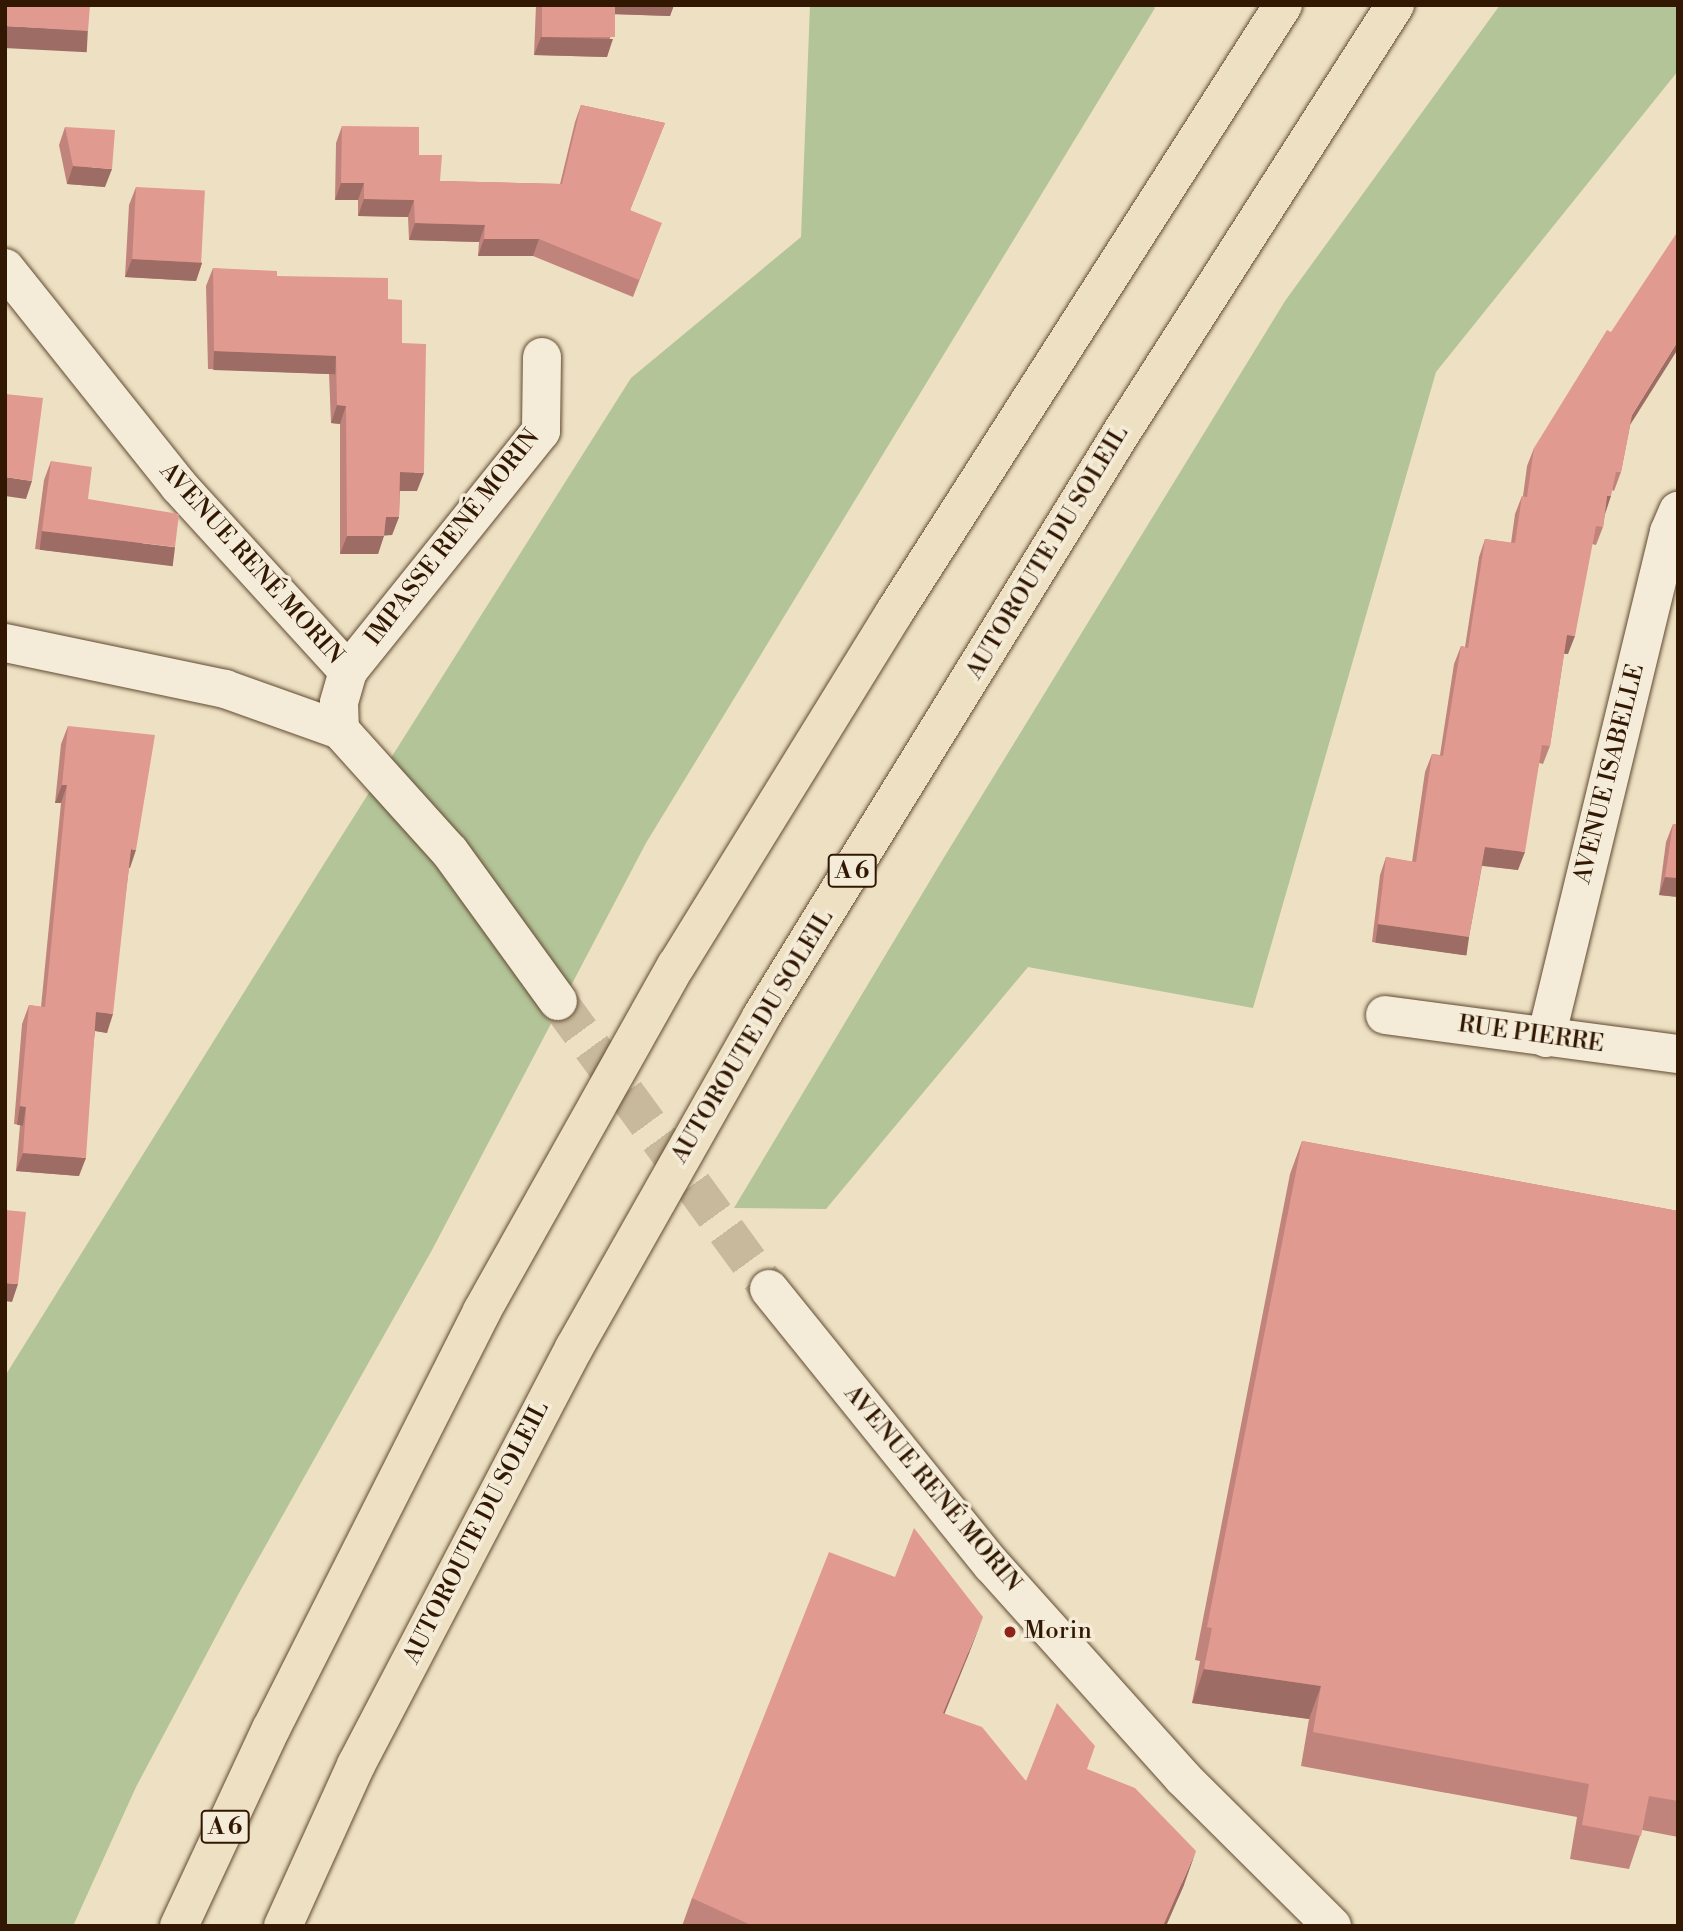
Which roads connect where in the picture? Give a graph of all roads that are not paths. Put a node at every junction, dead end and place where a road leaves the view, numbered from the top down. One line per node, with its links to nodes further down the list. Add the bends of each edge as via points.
1 (1283, 5): 14 (highway, A 6, via 901,602 676,966 482,1311 271,1729)
2 (1395, 5): 15 (highway, AUTOROUTE DU SOLEIL / A 6, via 1123,430 754,1029 573,1348 356,1765)
3 (5, 268): 7 (street, AVENUE RENÉ MORIN, via 179,486)
4 (542, 357): 7 (street, IMPASSE RENÉ MORIN, via 541,431)
5 (1678, 511): 11 (street, AVENUE ISABELLE, via 1669,532)
6 (8, 653): 8 (street, via 225,689)
7 (348, 671): 8 (street, AVENUE RENÉ MORIN, via 339,703)
8 (340, 730): 9 (street, via 450,852)
9 (558, 1001)
10 (1385, 1015): 11 (street, RUE PIERRE)
11 (1546, 1038): 12 (street, RUE PIERRE)
12 (1678, 1054)
13 (769, 1289): 16 (street, AVENUE RENÉ MORIN, via 992,1565 1183,1778)
14 (179, 1926)
15 (283, 1926)
16 (1332, 1926)

